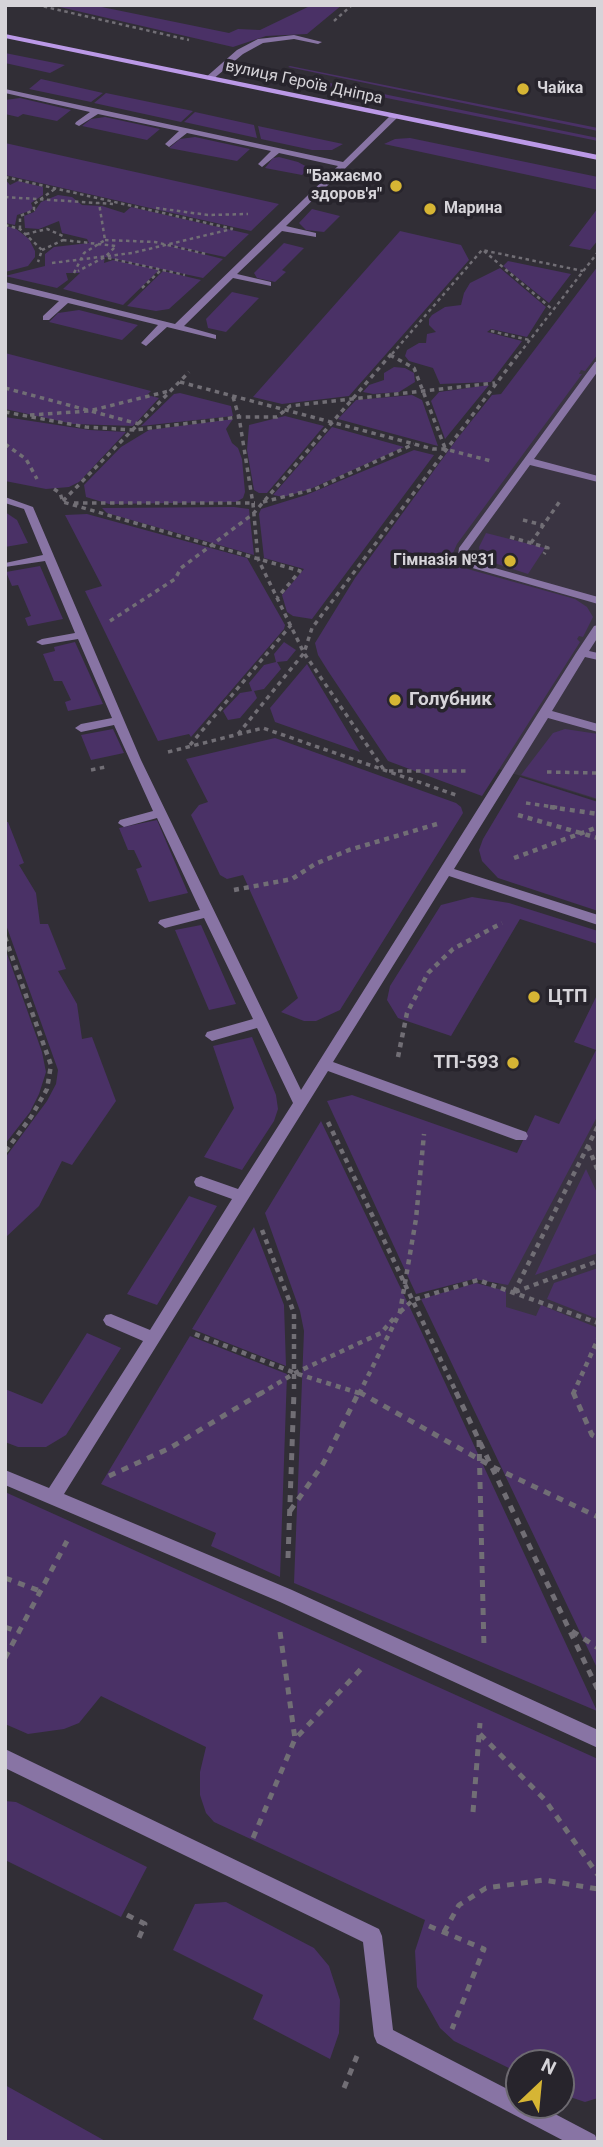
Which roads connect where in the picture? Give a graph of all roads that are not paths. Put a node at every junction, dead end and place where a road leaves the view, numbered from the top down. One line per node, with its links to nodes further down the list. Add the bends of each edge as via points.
1 (5, 36): 3 (main road, вулиця Героїв Дніпра)
2 (318, 42): 3 (lane, via 294,37 261,41)
3 (209, 78): 6 (main road, вулиця Героїв Дніпра)
4 (6, 92): 5 (lane)
5 (96, 111): 7 (lane); 8 (lane)
6 (395, 116): 11 (main road, вулиця Героїв Дніпра); 13 (lane)
7 (79, 124)
8 (186, 130): 9 (lane); 10 (lane)
9 (169, 144)
10 (277, 150): 12 (lane); 13 (lane)
11 (598, 158)
12 (262, 164)
13 (345, 164): 14 (lane)
14 (281, 228): 15 (lane); 16 (lane)
15 (313, 235)
16 (232, 275): 17 (lane); 22 (lane)
17 (268, 284)
18 (5, 285): 19 (lane)
19 (66, 300): 20 (lane); 21 (lane)
20 (46, 318)
21 (165, 324): 22 (lane); 24 (lane)
22 (177, 327): 23 (lane)
23 (214, 337)
24 (146, 343)
25 (598, 364): 26 (lane)
26 (528, 461): 27 (lane); 31 (lane, via 463,556 473,565)
27 (598, 479)
28 (5, 500): 29 (lane, via 28,507)
29 (49, 557): 30 (lane); 33 (lane)
30 (9, 565)
31 (598, 601)
32 (598, 628): 35 (lane)
33 (80, 632): 34 (lane); 38 (lane)
34 (43, 642)
35 (582, 653): 36 (lane); 37 (lane)
36 (598, 657)
37 (544, 713): 40 (lane); 43 (lane)
38 (118, 721): 39 (lane); 41 (lane)
39 (80, 728)
40 (598, 729)
41 (160, 813): 42 (lane); 44 (lane)
42 (124, 822)
43 (446, 871): 45 (lane); 49 (lane)
44 (209, 912): 46 (lane); 47 (lane)
45 (598, 919)
46 (165, 923)
47 (261, 1022): 48 (lane); 50 (lane)
48 (212, 1036)
49 (325, 1064): 50 (lane); 51 (lane)
50 (300, 1103): 53 (lane)
51 (521, 1136)
52 (201, 1182): 53 (lane)
53 (242, 1197): 55 (lane)
54 (111, 1320): 55 (lane)
55 (153, 1338): 57 (lane)
56 (5, 1477): 57 (lane)
57 (53, 1497): 58 (lane, via 286,1596)
58 (598, 1740)
59 (5, 1758): 60 (lane, via 372,1936 384,2036)
60 (588, 2142)

